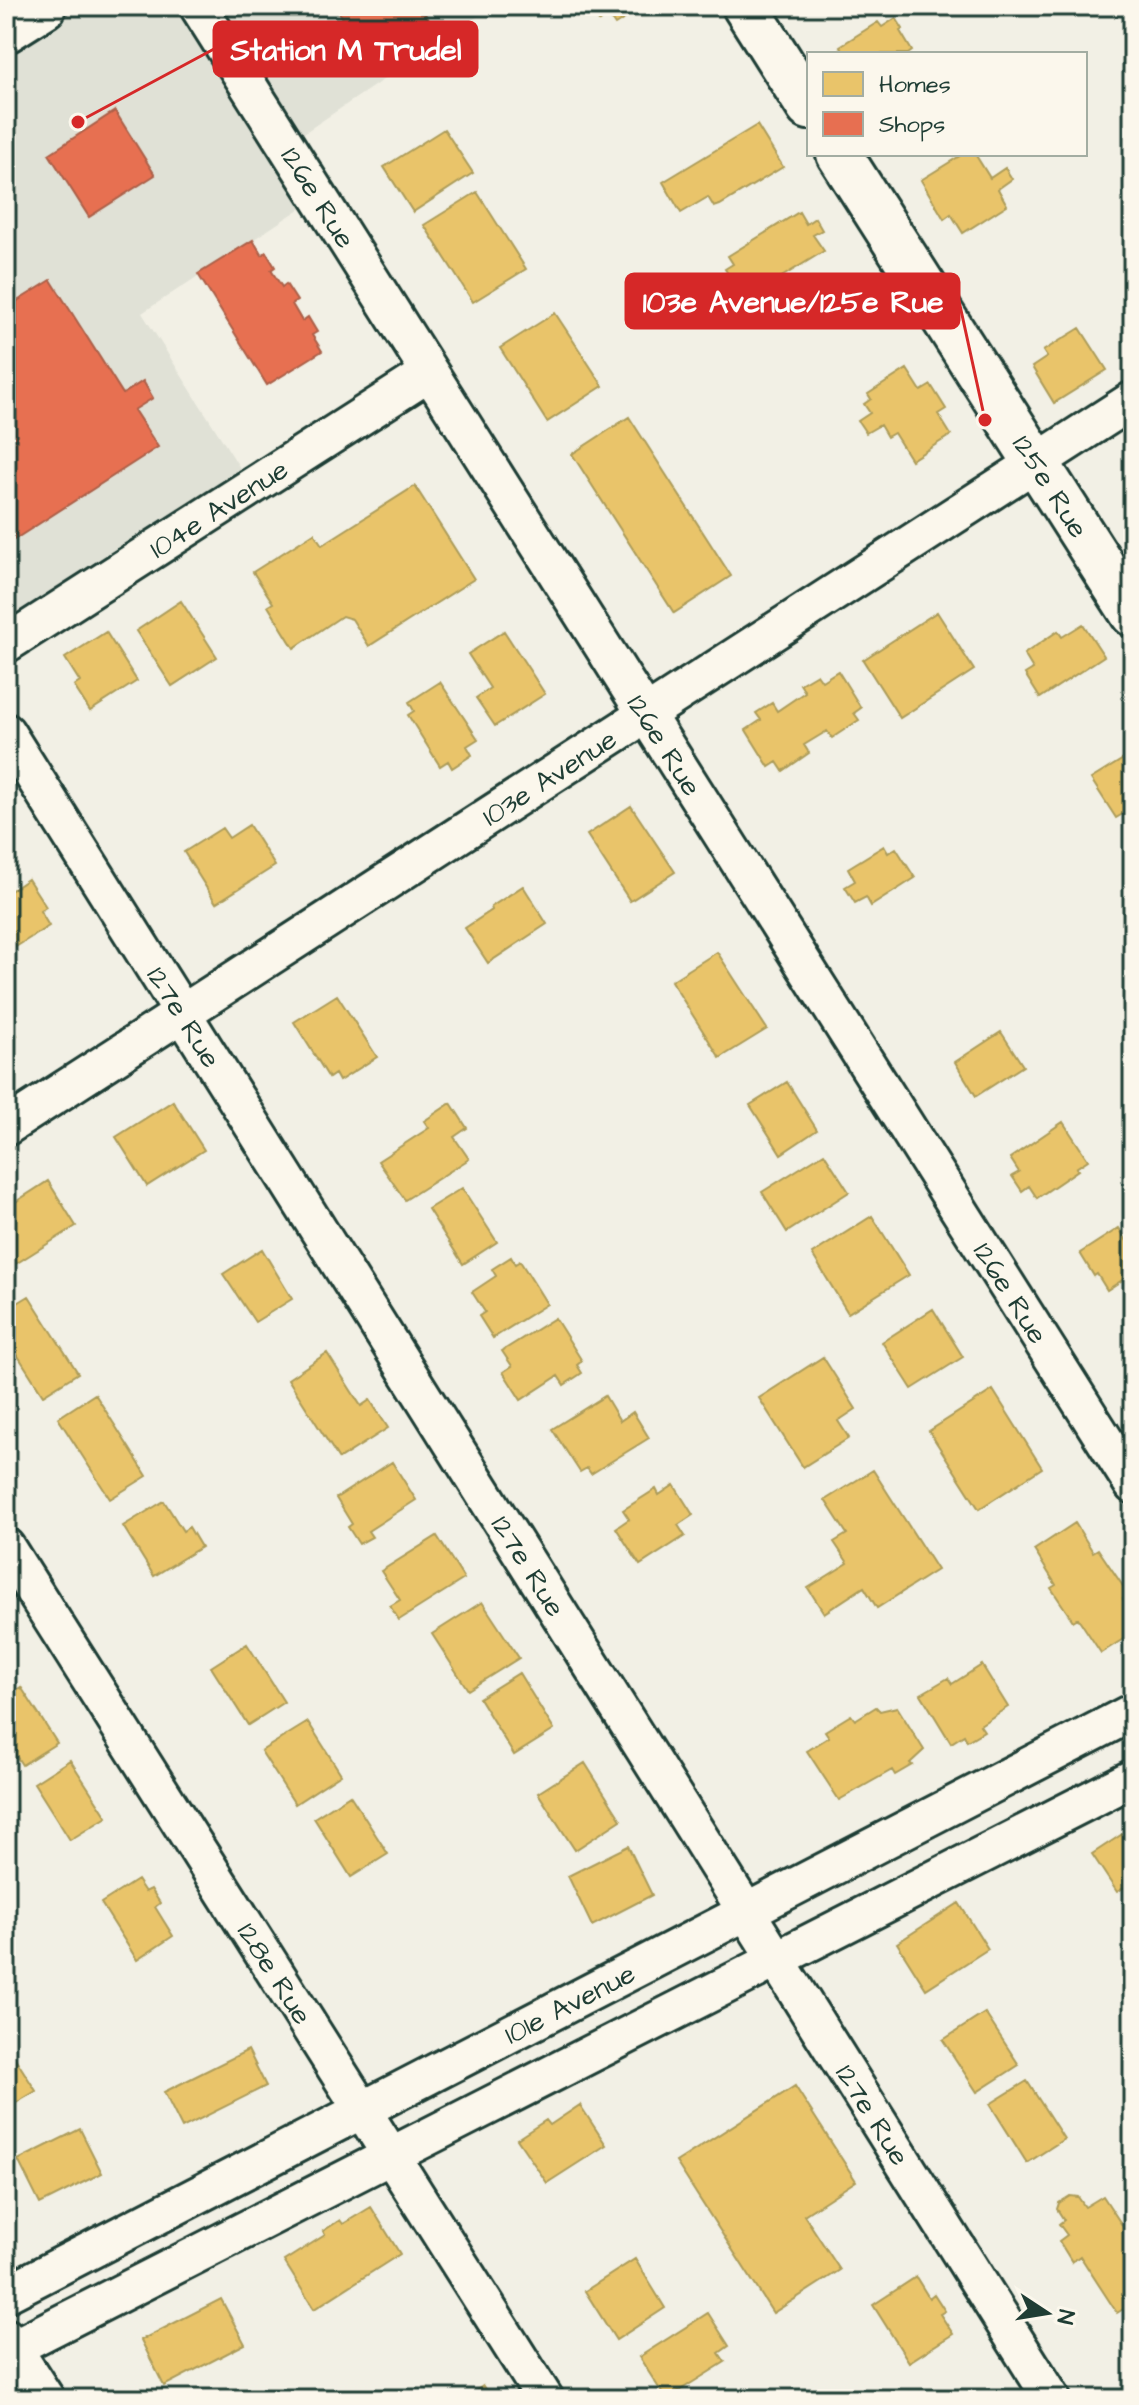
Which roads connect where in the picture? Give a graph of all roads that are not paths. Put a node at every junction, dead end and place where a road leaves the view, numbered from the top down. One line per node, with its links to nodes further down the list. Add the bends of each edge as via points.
1 (44, 6): 4 (main road)
2 (198, 6): 7 (street, 126e Rue)
3 (745, 6): 5 (main road)
4 (6, 30)
5 (807, 104)
6 (840, 156): 9 (main road, 125e Rue)
7 (429, 373): 11 (street, 104e Avenue); 12 (street, 126e Rue)
8 (1133, 400): 9 (street, 103e Avenue)
9 (1036, 463): 10 (main road, 125e Rue); 12 (street, 103e Avenue)
10 (1133, 614)
11 (6, 644)
12 (646, 715): 14 (street, 103e Avenue); 16 (street, 126e Rue)
13 (6, 732): 14 (street, 127e Rue)
14 (182, 1013): 15 (street, 103e Avenue); 20 (street, 127e Rue)
15 (6, 1127)
16 (1133, 1485)
17 (6, 1547): 22 (street, 128e Rue)
18 (1133, 1712): 20 (street, 101e Avenue)
19 (1133, 1778): 21 (street, 101e Avenue)
20 (746, 1911): 21 (street, 127e Rue); 22 (street, 101e Avenue)
21 (776, 1959): 23 (street, 101e Avenue); 28 (street, 127e Rue)
22 (362, 2110): 23 (street, 128e Rue); 24 (street, 101e Avenue)
23 (391, 2156): 25 (street, 101e Avenue); 27 (street, 128e Rue)
24 (6, 2294)
25 (10, 2342): 26 (street)
26 (46, 2399)
27 (545, 2399)
28 (1052, 2399)

